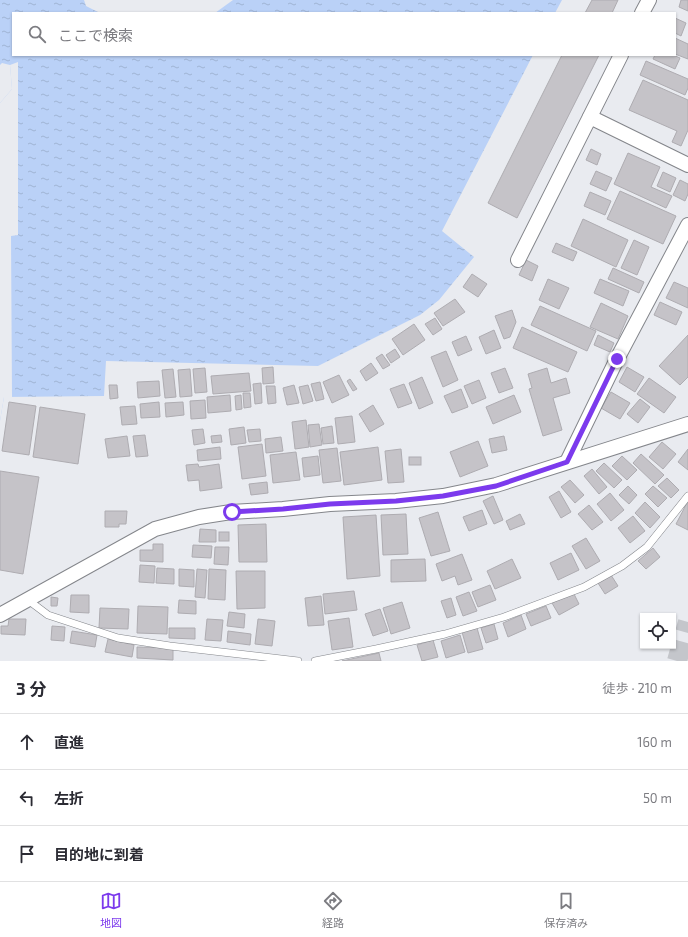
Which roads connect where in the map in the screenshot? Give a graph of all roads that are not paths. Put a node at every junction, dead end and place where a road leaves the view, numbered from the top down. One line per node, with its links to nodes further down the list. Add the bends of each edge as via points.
1 (649, 0): 2 (street)
2 (643, 12)
3 (620, 56): 4 (street)
4 (590, 117): 5 (street); 7 (street)
5 (688, 165)
6 (688, 225): 9 (street, via 617,359)
7 (518, 260)
8 (688, 424): 9 (street)
9 (567, 462): 11 (street, via 496,486 443,496 199,516 155,529)
10 (688, 496): 14 (lane, via 647,547 622,566 584,587 504,617 452,632)
11 (28, 600): 12 (street); 13 (lane, via 48,616 118,638)
12 (0, 615)
13 (298, 661)
14 (315, 661)

